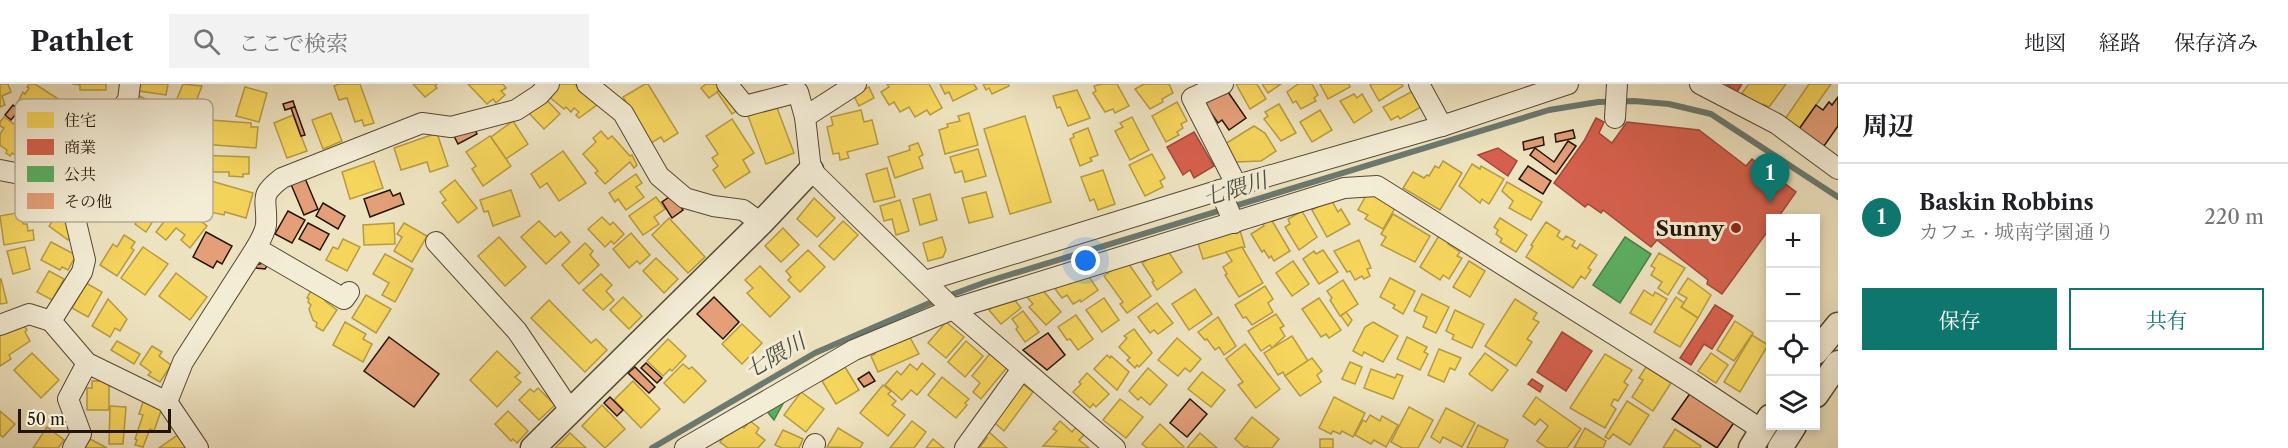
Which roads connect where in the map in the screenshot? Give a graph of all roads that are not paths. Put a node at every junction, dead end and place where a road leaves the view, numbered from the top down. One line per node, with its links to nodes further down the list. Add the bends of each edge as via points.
1 (130, 84): 11 (street)
2 (549, 84): 26 (street, via 540,95 516,110 451,127 422,123 282,178 265,195 266,227)
3 (587, 84): 23 (street, via 623,113 659,176 686,198 744,210)
4 (727, 84): 12 (street, via 745,106 798,92)
5 (856, 84): 12 (street)
6 (1223, 84): 20 (street, via 1192,98)
7 (1419, 84): 14 (street)
8 (1568, 84): 14 (street)
9 (1700, 84): 16 (street, via 1777,124)
10 (1617, 85): 13 (street)
11 (128, 99)
12 (805, 117): 18 (street)
13 (1615, 118)
14 (1442, 126): 15 (street)
15 (1331, 158): 20 (street); 21 (street)
16 (1838, 169)
17 (0, 170): 19 (street)
18 (811, 170): 23 (street); 27 (street)
19 (15, 173)
20 (1229, 188): 24 (street); 27 (street)
21 (1344, 188): 24 (street); 41 (street, via 1377,186 1691,383)
22 (76, 222): 30 (street, via 85,260 82,272)
23 (761, 223): 39 (street)
24 (1234, 223): 29 (street)
25 (436, 242): 39 (street, via 517,331)
26 (256, 248): 28 (street, via 344,299); 38 (street, via 183,362)
27 (929, 285): 29 (street)
28 (349, 292)
29 (953, 309): 36 (street); 45 (street, via 854,350)
30 (51, 321): 31 (street, via 29,314); 34 (street)
31 (0, 325)
32 (1838, 325): 33 (street)
33 (1820, 346)
34 (87, 363): 38 (street); 42 (street, via 68,399 81,434)
35 (1838, 363): 37 (street)
36 (1022, 369): 46 (street); 47 (street)
37 (1820, 388)
38 (166, 402): 43 (street)
39 (570, 410): 44 (street)
40 (1791, 430): 48 (street)
41 (1761, 432)
42 (73, 448)
43 (198, 448)
44 (533, 448)
45 (685, 448)
46 (965, 448)
47 (1115, 448)
48 (1780, 448)

